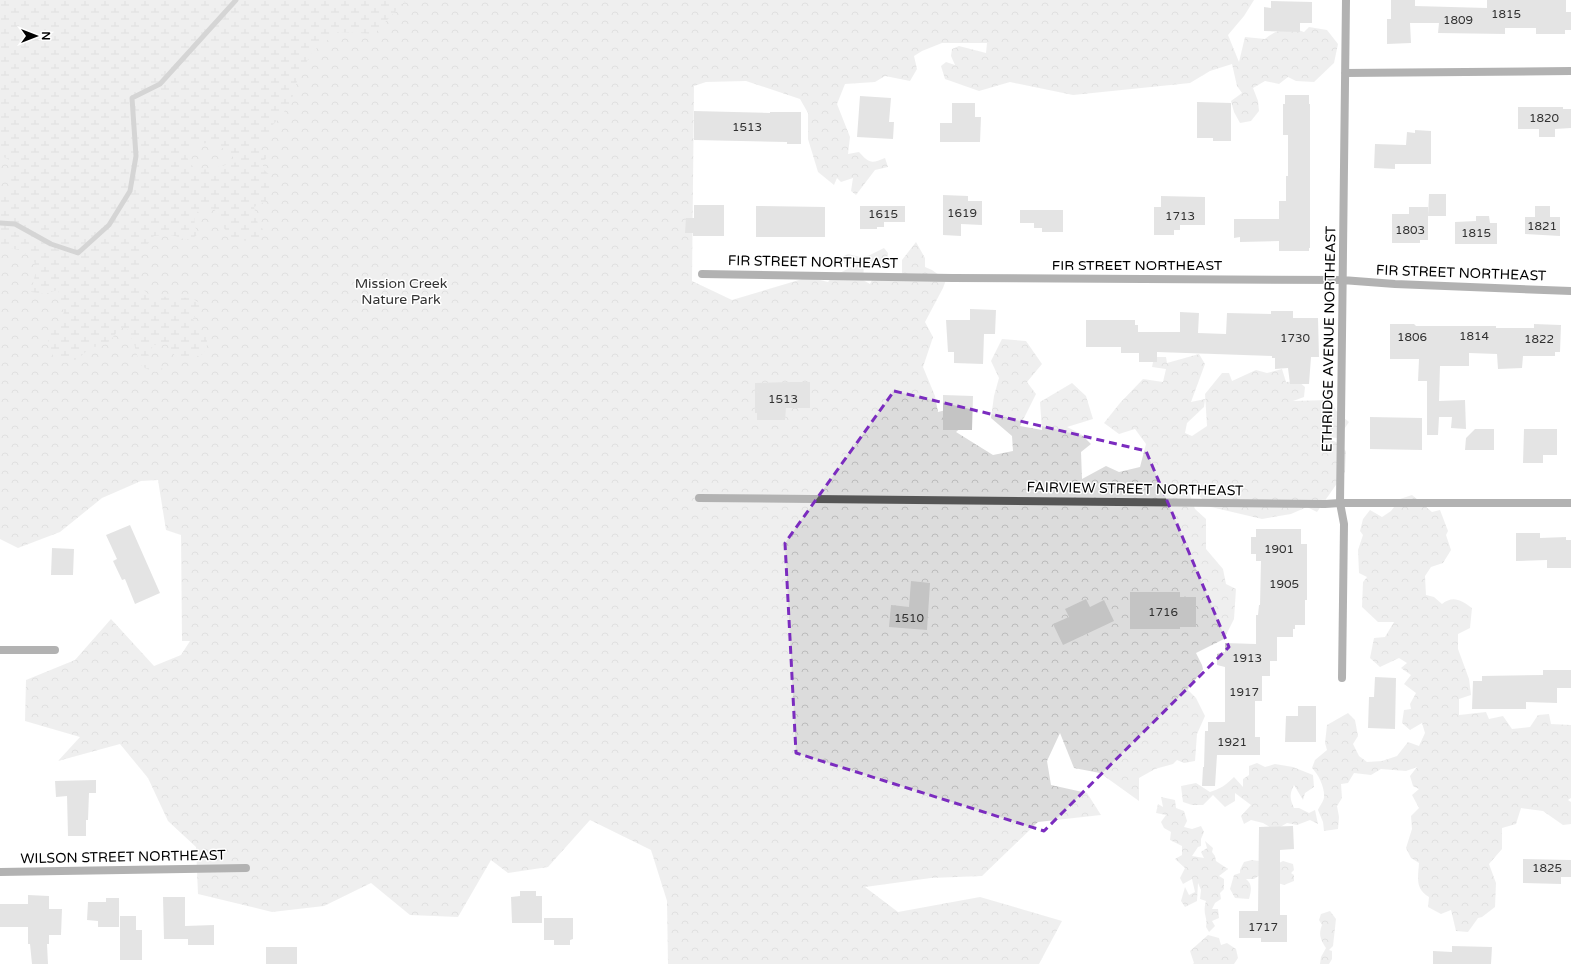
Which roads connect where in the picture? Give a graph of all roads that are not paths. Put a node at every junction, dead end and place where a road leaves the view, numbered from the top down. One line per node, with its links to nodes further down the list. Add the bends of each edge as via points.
1 (1346, 0): 3 (street, ETHRIDGE AVENUE NORTHEAST)
2 (1571, 71): 3 (street)
3 (1345, 73): 5 (street, ETHRIDGE AVENUE NORTHEAST)
4 (702, 274): 5 (street, FIR STREET NORTHEAST)
5 (1342, 280): 6 (street, FIR STREET NORTHEAST); 8 (street, ETHRIDGE AVENUE NORTHEAST)
6 (1571, 291)
7 (699, 498): 8 (street, FAIRVIEW STREET NORTHEAST)
8 (1340, 503): 9 (street, FAIRVIEW STREET NORTHEAST); 12 (street, ETHRIDGE AVENUE NORTHEAST, via 1344,524)
9 (1571, 503)
10 (0, 650): 11 (street)
11 (55, 650)
12 (1342, 678)
13 (246, 868): 14 (street, WILSON STREET NORTHEAST)
14 (0, 872)

